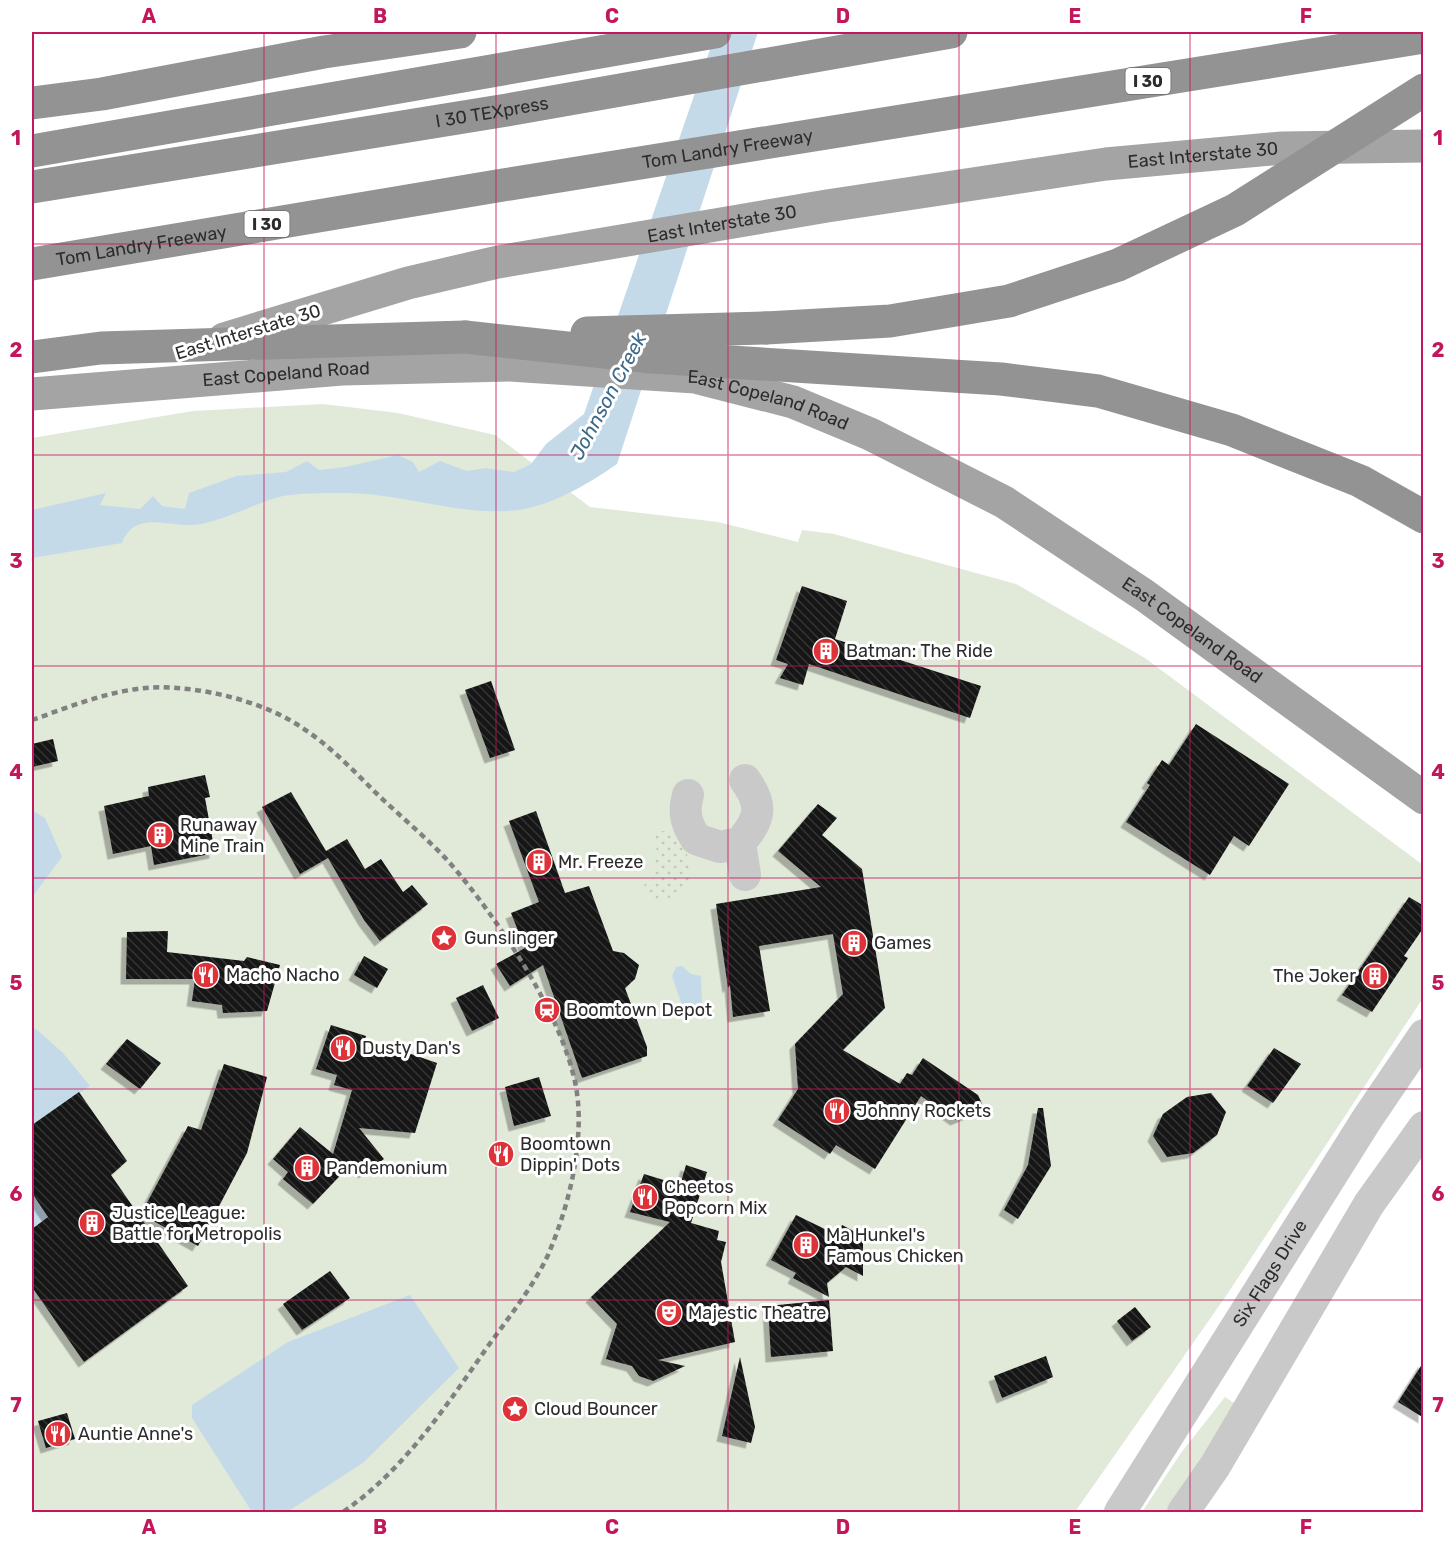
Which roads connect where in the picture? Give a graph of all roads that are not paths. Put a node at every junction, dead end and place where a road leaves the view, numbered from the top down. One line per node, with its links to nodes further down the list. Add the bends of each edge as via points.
1 (459, 32): 6 (highway, via 324,51 102,94)
2 (715, 32): 8 (highway)
3 (951, 32): 9 (highway, I 30 TEXpress, via 507,110)
4 (1424, 37): 10 (highway, Tom Landry Freeway / I 30)
5 (1424, 90): 11 (highway, bridge, via 1235,210 1118,265 1009,301 890,321)
6 (32, 103)
7 (1424, 146): 13 (main road, East Interstate 30, via 1282,148 1106,164 498,262 408,283)
8 (32, 151)
9 (32, 187)
10 (32, 264)
11 (465, 337): 12 (highway, bridge, via 113,348); 14 (highway, via 651,357 1001,379 1098,391 1232,430 1360,481)
12 (32, 357)
13 (33, 394): 16 (main road, East Copeland Road, via 342,369 510,366 695,377 793,402 870,434 1004,502 1144,595)
14 (1424, 517)
15 (745, 780): 18 (street, via 757,796 758,813)
16 (1412, 789)
17 (688, 795): 18 (street, via 684,810 696,839 720,847)
18 (740, 843): 19 (street)
19 (745, 875)
20 (1424, 1035): 22 (street, Six Flags Drive)
21 (1424, 1127): 23 (street, via 1369,1204 1221,1456)
22 (1120, 1512)
23 (1183, 1512)

